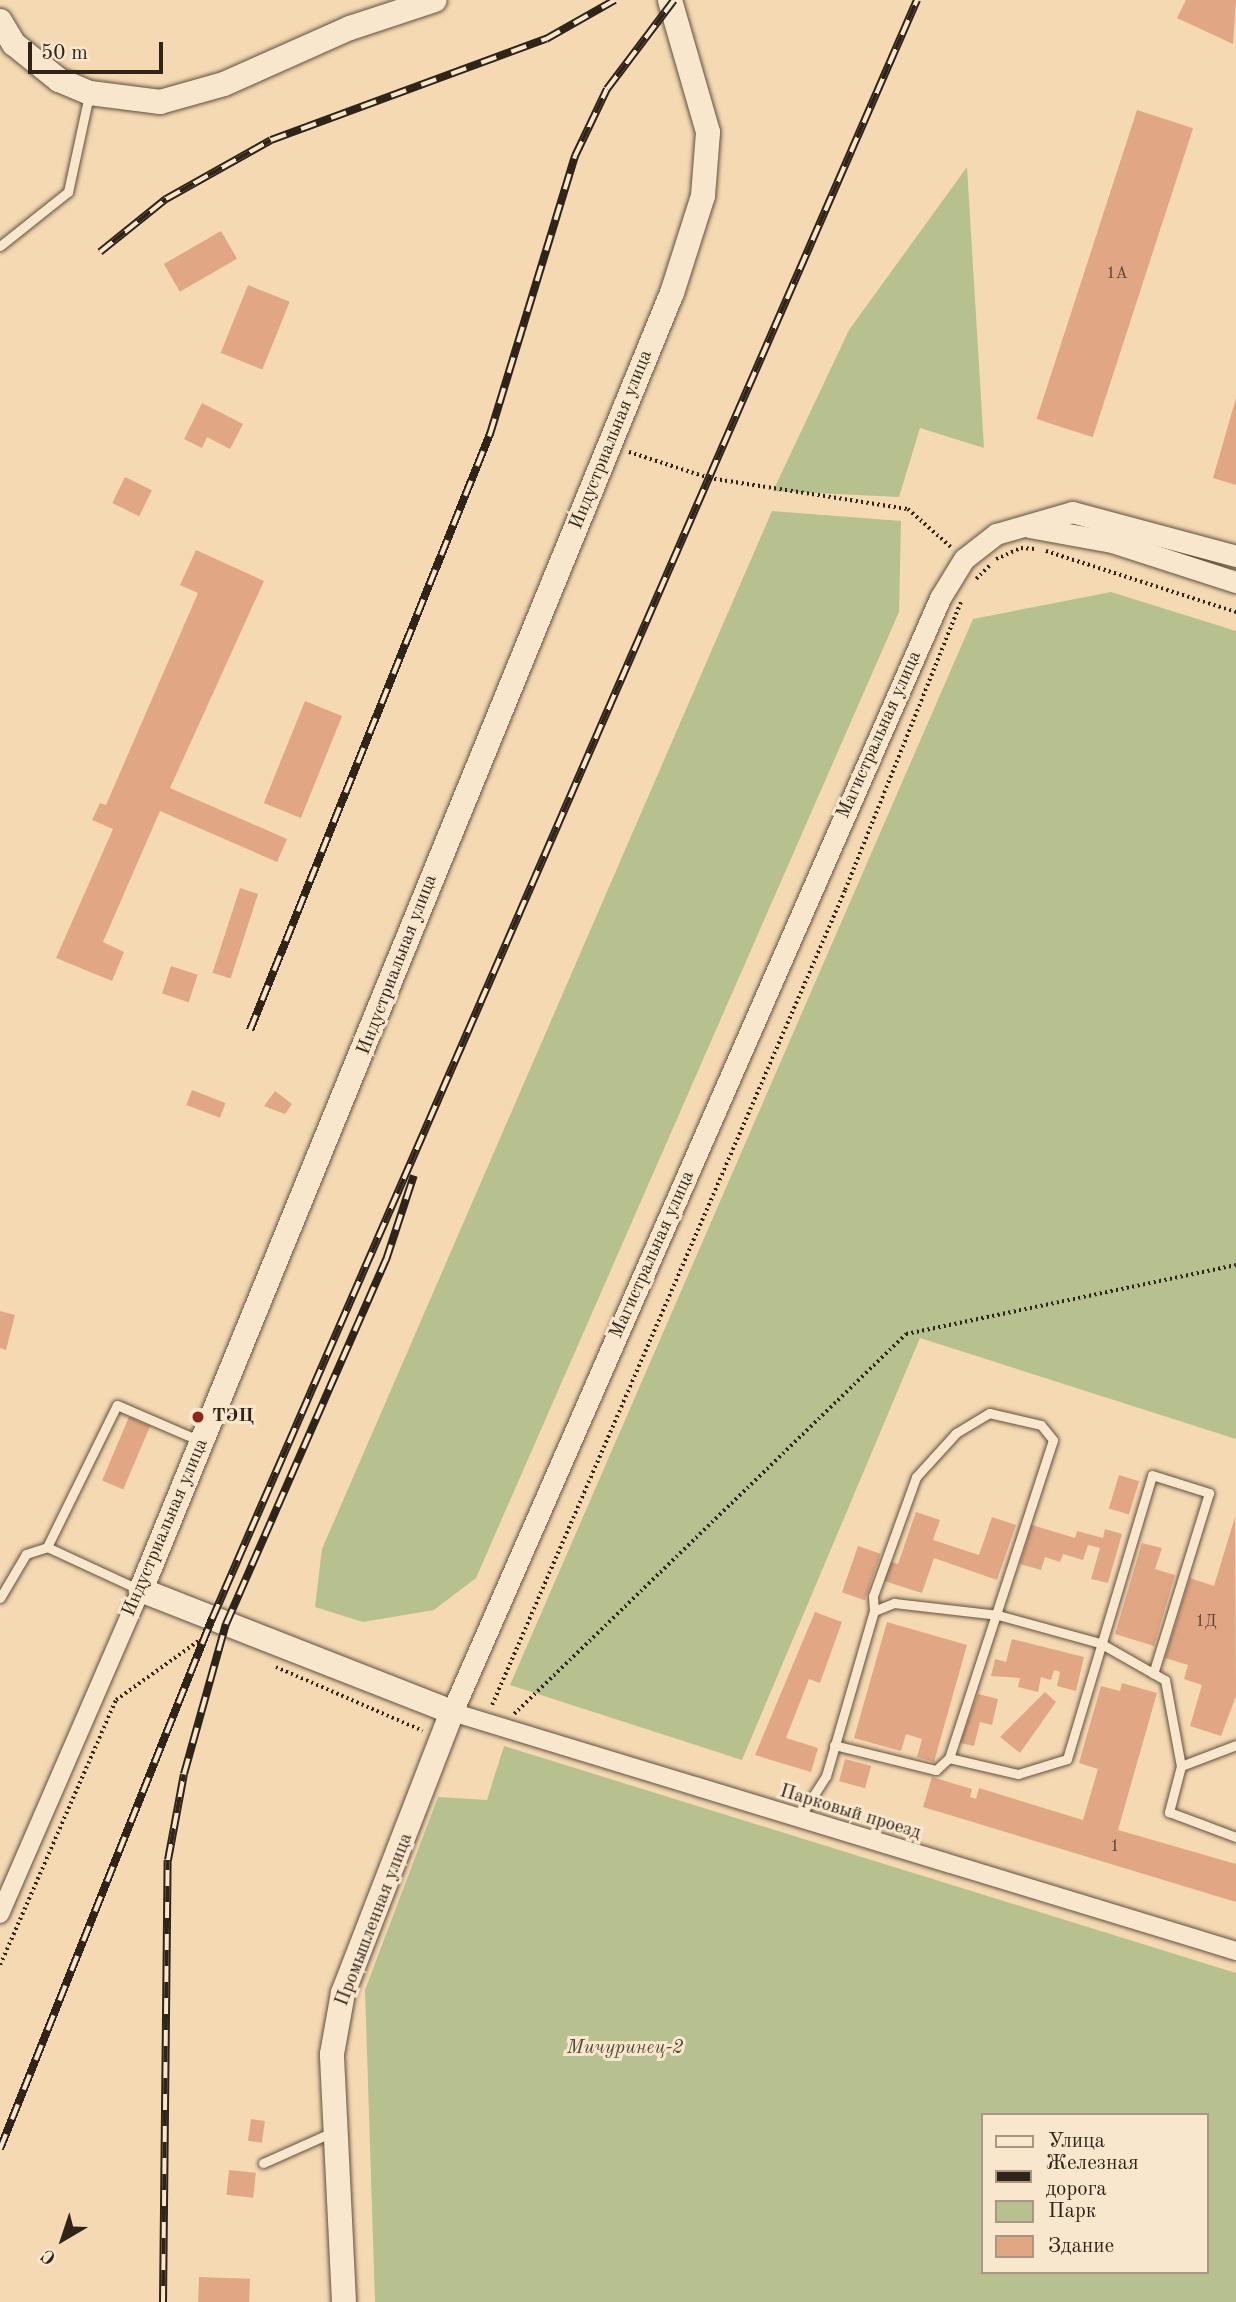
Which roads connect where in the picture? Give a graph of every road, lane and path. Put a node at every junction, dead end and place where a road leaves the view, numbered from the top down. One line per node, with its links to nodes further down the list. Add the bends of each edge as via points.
1 (435, 0): 4 (main road, via 350,28 224,84 160,102)
2 (670, 0): 6 (main road, Индустриальная улица, via 708,132 703,196)
3 (0, 22): 4 (main road, via 14,44 58,80)
4 (90, 93): 5 (lane, via 68,192)
5 (0, 246)
6 (611, 446): 9 (path, via 709,478 908,509); 15 (main road, Индустриальная улица)
7 (1024, 526): 8 (street, Магистральная улица, via 1072,512); 9 (street, Магистральная улица, via 996,534); 10 (street, via 1112,542)
8 (1236, 556)
9 (964, 559): 26 (street, Магистральная улица, via 934,611)
10 (1236, 582)
11 (972, 583): 13 (path, via 995,560 1021,548)
12 (964, 593): 25 (path, via 845,890)
13 (1236, 612)
14 (1236, 1265): 25 (path, via 906,1334 516,1714)
15 (202, 1442): 16 (lane, via 117,1405); 17 (main road, Индустриальная улица)
16 (47, 1547): 17 (lane); 18 (lane, via 26,1554)
17 (141, 1590): 26 (main road); 35 (street, Индустриальная улица)
18 (0, 1598)
19 (874, 1611): 20 (lane, via 894,1603); 20 (lane, via 873,1596 916,1477 956,1433 989,1413 1041,1425 1053,1440); 29 (lane)
20 (998, 1615): 22 (lane); 31 (lane, via 980,1650)
21 (212, 1639): 37 (path, via 205,1636 116,1700)
22 (1100, 1643): 24 (lane); 24 (lane, via 1152,1475 1209,1493); 31 (lane, via 1067,1759 1018,1774)
23 (270, 1665): 28 (path)
24 (1153, 1674): 32 (lane, via 1165,1680)
25 (492, 1705): 27 (path)
26 (452, 1712): 27 (street, Парковый проезд); 28 (main road, Промышленная улица)
27 (477, 1720): 33 (street, Парковый проезд)
28 (442, 1740): 38 (main road, Промышленная улица, via 343,1993 332,2054)
29 (834, 1745): 31 (lane, via 936,1770); 33 (lane, via 826,1776)
30 (1236, 1745): 32 (lane)
31 (949, 1758)
32 (1181, 1766): 34 (lane, via 1169,1812)
33 (798, 1819): 36 (street, Парковый проезд)
34 (1236, 1837)
35 (0, 1914)
36 (1236, 1951)
37 (0, 1965)
38 (334, 2131): 39 (lane); 40 (main road, Промышленная улица)
39 (263, 2163)
40 (344, 2302)

